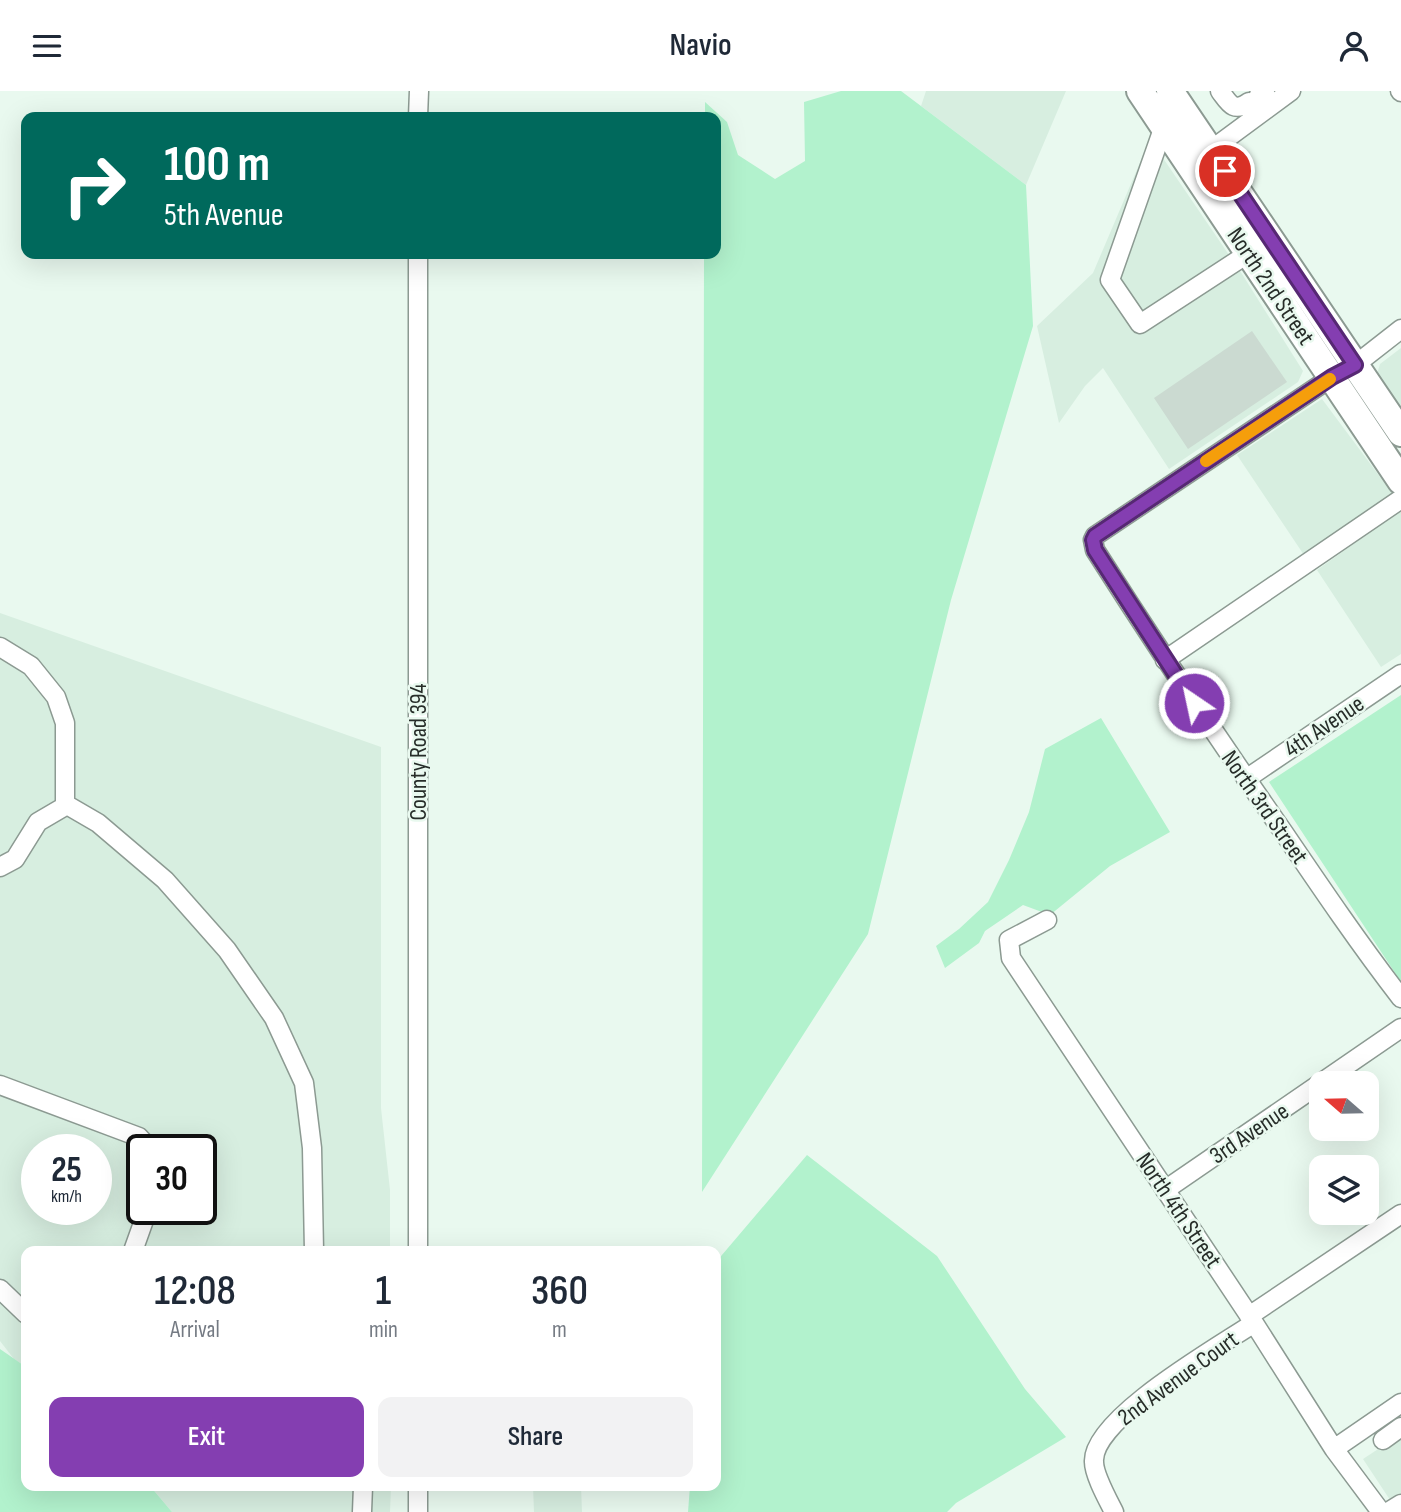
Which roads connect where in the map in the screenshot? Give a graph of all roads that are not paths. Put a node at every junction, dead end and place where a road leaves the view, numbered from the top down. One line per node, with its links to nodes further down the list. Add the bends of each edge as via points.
1 (419, 91): 7 (street)
2 (1140, 91): 8 (highway, North 2nd Street)
3 (1170, 91): 9 (highway, North 2nd Street)
4 (1220, 91): 6 (street, via 1233,107)
5 (1291, 91): 9 (street)
6 (1257, 96)
7 (418, 112)
8 (1164, 126): 10 (highway, North 2nd Street); 10 (street, via 1110,280 1140,324)
9 (1210, 150): 13 (highway, North 2nd Street)
10 (1249, 253): 13 (highway, North 2nd Street)
11 (418, 259): 33 (street, County Road 394)
12 (1401, 329): 13 (street)
13 (1344, 371): 14 (highway, North 2nd Street); 15 (highway, North 2nd Street); 18 (street, North 3rd Street, via 1095,536 1095,550)
14 (1401, 433)
15 (1401, 481)
16 (1401, 499): 18 (street)
17 (0, 647): 21 (street, via 31,666 56,697 65,723)
18 (1165, 660): 20 (street, North 3rd Street)
19 (1401, 674): 20 (street, 4th Avenue)
20 (1246, 779): 24 (street, North 3rd Street)
21 (65, 806): 22 (street, via 38,822 15,859); 32 (street, via 99,823 165,880 227,950 274,1018 304,1083 312,1148)
22 (0, 867)
23 (1047, 920): 28 (street, North 4th Street, via 1009,940 1012,958)
24 (1401, 998)
25 (1401, 1028): 28 (street, 3rd Avenue)
26 (0, 1085): 27 (street)
27 (131, 1134)
28 (1166, 1190): 36 (street, North 4th Street)
29 (1401, 1214): 36 (street, 2nd Avenue Court)
30 (142, 1225): 31 (street)
31 (135, 1246)
32 (314, 1246)
33 (418, 1246)
34 (0, 1289): 35 (street)
35 (21, 1309)
36 (1252, 1319): 40 (street, North 4th Street); 46 (street, 2nd Avenue Court, via 1159,1385 1100,1440 1093,1461)
37 (1401, 1403): 40 (street)
38 (1401, 1427): 39 (street)
39 (1383, 1440)
40 (1334, 1449): 47 (street, North 4th Street)
41 (363, 1491): 44 (street)
42 (418, 1491): 45 (street)
43 (1401, 1504): 48 (street)
44 (362, 1512)
45 (418, 1512)
46 (1114, 1512)
47 (1381, 1512)
48 (1388, 1512)

